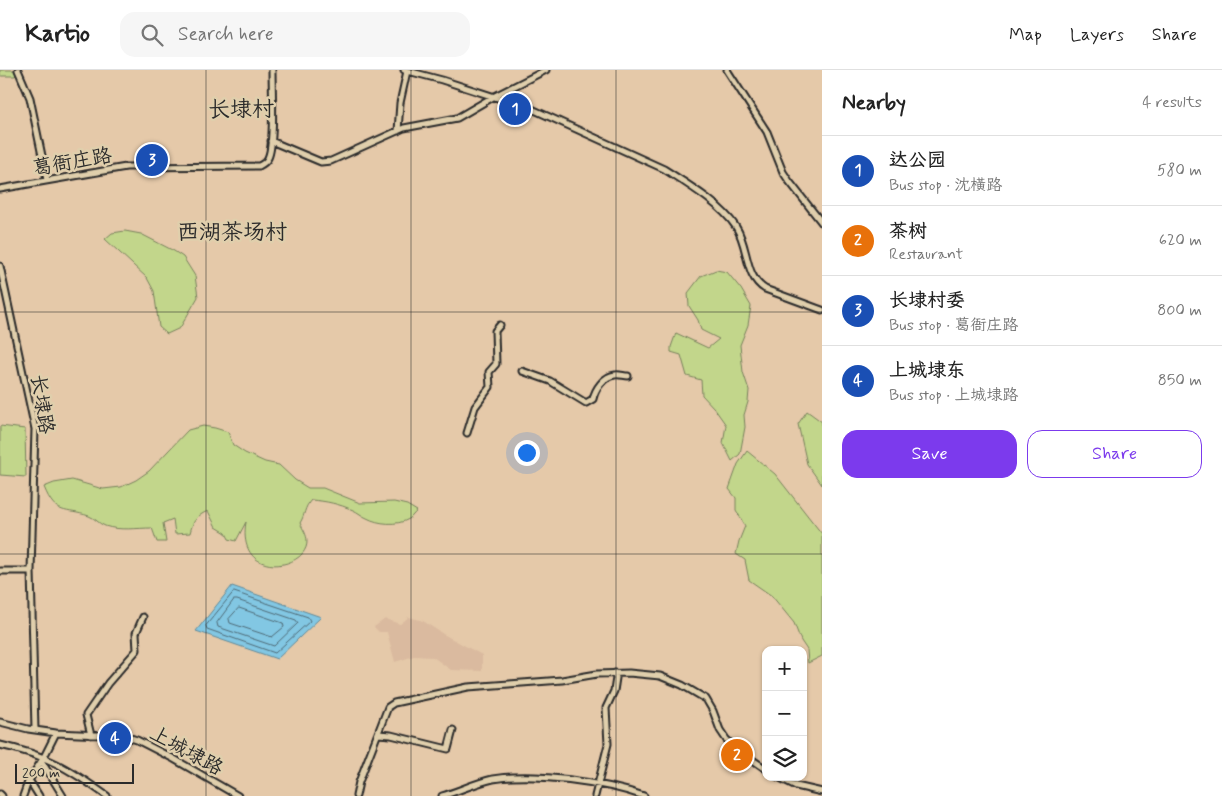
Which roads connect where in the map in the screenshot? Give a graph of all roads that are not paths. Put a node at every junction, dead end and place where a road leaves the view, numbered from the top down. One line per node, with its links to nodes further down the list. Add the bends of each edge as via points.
1 (18, 70): 9 (street, via 30,98)
2 (272, 70): 8 (street, 葛衙庄路)
3 (405, 70): 6 (street); 7 (street)
4 (546, 70): 6 (street)
5 (728, 70): 11 (street, via 767,132 786,176)
6 (493, 97): 7 (street, via 457,118); 13 (street, via 532,109 650,162 679,179 729,218 738,230 750,270 759,285)
7 (398, 131): 8 (street, via 331,161 321,162)
8 (271, 141): 9 (street, 葛衙庄路, via 269,156 259,166 126,167)
9 (47, 180): 10 (street, 葛衙庄路)
10 (0, 189)
11 (822, 223)
12 (0, 266): 19 (street, 长埭路, via 35,429)
13 (822, 310)
14 (500, 325): 17 (street, via 495,331 496,364 489,372 490,387 475,408)
15 (522, 371): 16 (street, via 550,381 586,403 593,399 603,380 614,375)
16 (628, 376)
17 (466, 433)
18 (0, 571): 19 (street)
19 (32, 571): 23 (street, 长埭路)
20 (143, 617): 27 (street, via 136,633 137,650 86,715)
21 (615, 673): 26 (street, via 468,687 394,703 388,707); 30 (street, via 660,676 695,691 710,704 726,739); 33 (street, via 616,684 606,708 608,744)
22 (0, 722): 23 (street, 上城埭路)
23 (35, 730): 25 (street, 上城埭路)
24 (453, 730): 26 (street, via 448,749)
25 (56, 733): 27 (street, 上城埭路); 29 (street)
26 (378, 734): 41 (street)
27 (91, 735): 35 (street, 上城埭路, via 124,736 137,740 214,781)
28 (0, 745): 29 (street)
29 (43, 759): 31 (street); 38 (street); 39 (street, via 76,774)
30 (762, 765)
31 (29, 780): 36 (street); 37 (street)
32 (786, 781): 34 (street)
33 (597, 784): 42 (street, via 568,779 495,779); 43 (street); 44 (street)
34 (822, 792)
35 (228, 793): 40 (street, 上城埭路)
36 (23, 796)
37 (39, 796)
38 (62, 796)
39 (107, 796)
40 (238, 796)
41 (356, 796)
42 (442, 796)
43 (595, 796)
44 (644, 796)

